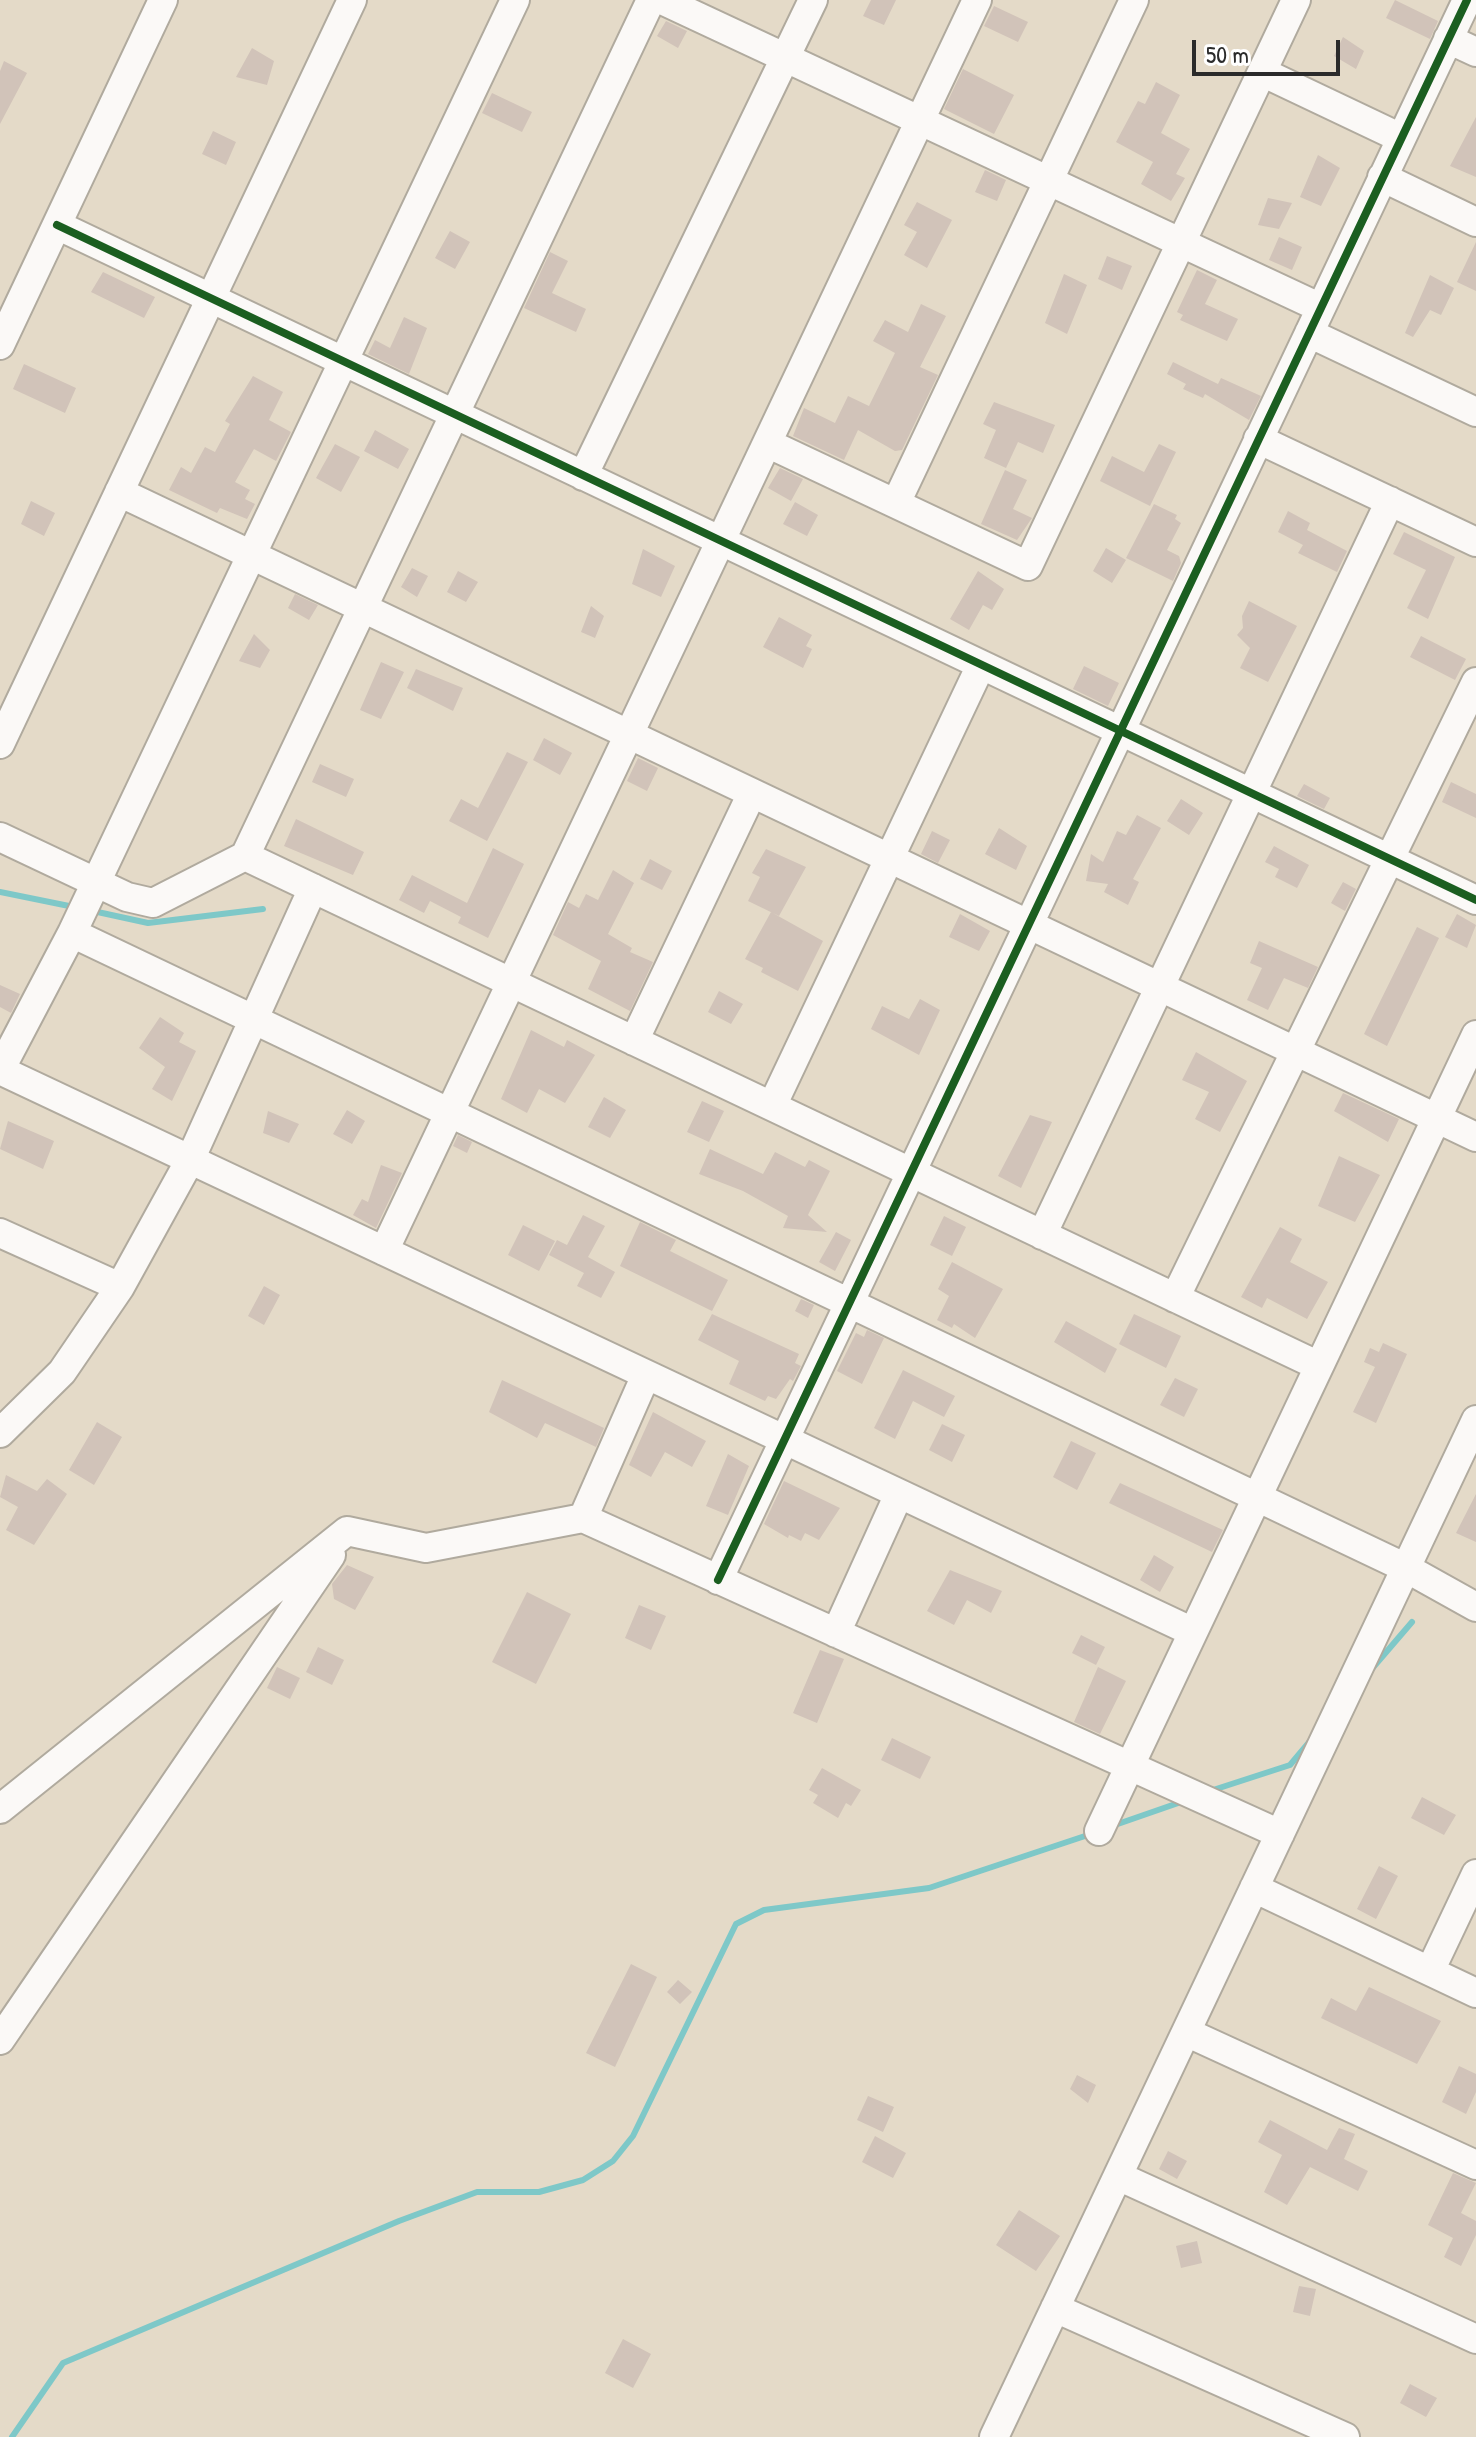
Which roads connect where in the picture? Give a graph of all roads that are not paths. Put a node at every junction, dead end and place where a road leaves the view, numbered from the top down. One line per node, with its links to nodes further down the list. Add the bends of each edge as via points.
1 (163, 0): 20 (street)
2 (352, 0): 22 (street)
3 (515, 0): 25 (street)
4 (651, 0): 27 (street)
5 (662, 0): 13 (street)
6 (813, 0): 13 (street)
7 (977, 0): 15 (street)
8 (1134, 0): 18 (street)
9 (1296, 0): 14 (street)
10 (1467, 0): 11 (street)
11 (1448, 39): 12 (street); 16 (street)
12 (1476, 52)
13 (785, 57): 15 (street); 30 (street)
14 (1262, 72): 16 (street); 21 (street)
15 (920, 121): 18 (street); 29 (street)
16 (1401, 138): 17 (street)
17 (1382, 177): 19 (street); 23 (street)
18 (1048, 181): 21 (street); 33 (street)
19 (1476, 222)
20 (57, 225): 22 (street); 24 (street)
21 (1181, 242): 23 (street); 33 (street, via 1028,566)
22 (211, 298): 25 (street); 31 (street)
23 (1315, 320): 26 (street); 28 (street)
24 (0, 345)
25 (342, 361): 27 (street); 36 (street)
26 (1476, 412)
27 (455, 414): 30 (street); 37 (street)
28 (1258, 439): 32 (street); 40 (street)
29 (767, 443): 33 (street); 34 (street)
30 (583, 476): 34 (street)
31 (119, 492): 36 (street); 42 (street)
32 (1390, 501): 35 (street); 44 (street)
33 (896, 503)
34 (720, 542): 38 (street); 41 (street)
35 (1476, 542)
36 (250, 554): 37 (street); 49 (street)
37 (363, 608): 41 (street); 46 (street)
38 (981, 665): 40 (street); 47 (street)
39 (1476, 682): 48 (street)
40 (1120, 731): 44 (street); 52 (street)
41 (629, 735): 43 (street); 54 (street)
42 (0, 744)
43 (752, 793): 47 (street); 58 (street)
44 (1251, 793): 48 (street); 55 (street)
45 (0, 837): 49 (street)
46 (245, 856): 49 (street, via 153,903); 50 (street)
47 (889, 858): 52 (street); 61 (street)
48 (1390, 859): 51 (street); 59 (street)
49 (93, 882): 53 (street)
50 (313, 888): 54 (street); 56 (street)
51 (1476, 900)
52 (1029, 924): 55 (street); 66 (street)
53 (72, 933): 56 (street); 60 (street)
54 (511, 983): 58 (street); 62 (street)
55 (1160, 986): 59 (street); 68 (street)
56 (253, 1020): 62 (street); 65 (street)
57 (1476, 1035): 63 (street)
58 (634, 1041): 61 (street)
59 (1296, 1051): 63 (street); 71 (street)
60 (0, 1070): 65 (street)
61 (772, 1106): 66 (street)
62 (449, 1114): 69 (street); 72 (street)
63 (1436, 1118): 64 (street); 73 (street)
64 (1476, 1137)
65 (190, 1160): 69 (street); 70 (street)
66 (911, 1172): 68 (street); 72 (street)
67 (0, 1233): 70 (street)
68 (1042, 1235): 71 (street)
69 (384, 1251): 74 (street)
70 (120, 1287): 76 (street, via 62,1372)
71 (1175, 1298): 73 (street)
72 (849, 1303): 77 (street); 79 (street)
73 (1319, 1366): 79 (street)
74 (646, 1375): 77 (street); 80 (street)
75 (1475, 1426): 82 (street)
76 (0, 1433)
77 (784, 1440): 78 (street); 83 (street)
78 (899, 1494): 85 (street); 86 (street)
79 (1257, 1497): 82 (street); 85 (street)
80 (583, 1518): 81 (street, via 426,1548); 83 (street)
81 (347, 1531): 88 (street); 96 (street)
82 (1406, 1568): 84 (street); 90 (street)
83 (718, 1580): 86 (street)
84 (1476, 1607)
85 (1193, 1632): 87 (street)
86 (836, 1633): 87 (street)
87 (1129, 1766): 89 (street); 90 (street)
88 (2, 1810)
89 (1099, 1831)
90 (1280, 1834): 92 (street)
91 (1476, 1874): 93 (street)
92 (1254, 1888): 93 (street); 95 (street)
93 (1430, 1971): 94 (street)
94 (1476, 1993)
95 (1186, 2032): 97 (street); 98 (street)
96 (0, 2040)
97 (1476, 2165)
98 (1118, 2176): 99 (street); 100 (street)
99 (1055, 2308): 101 (street); 102 (street)
100 (1476, 2339)
101 (994, 2437)
102 (1345, 2437)

